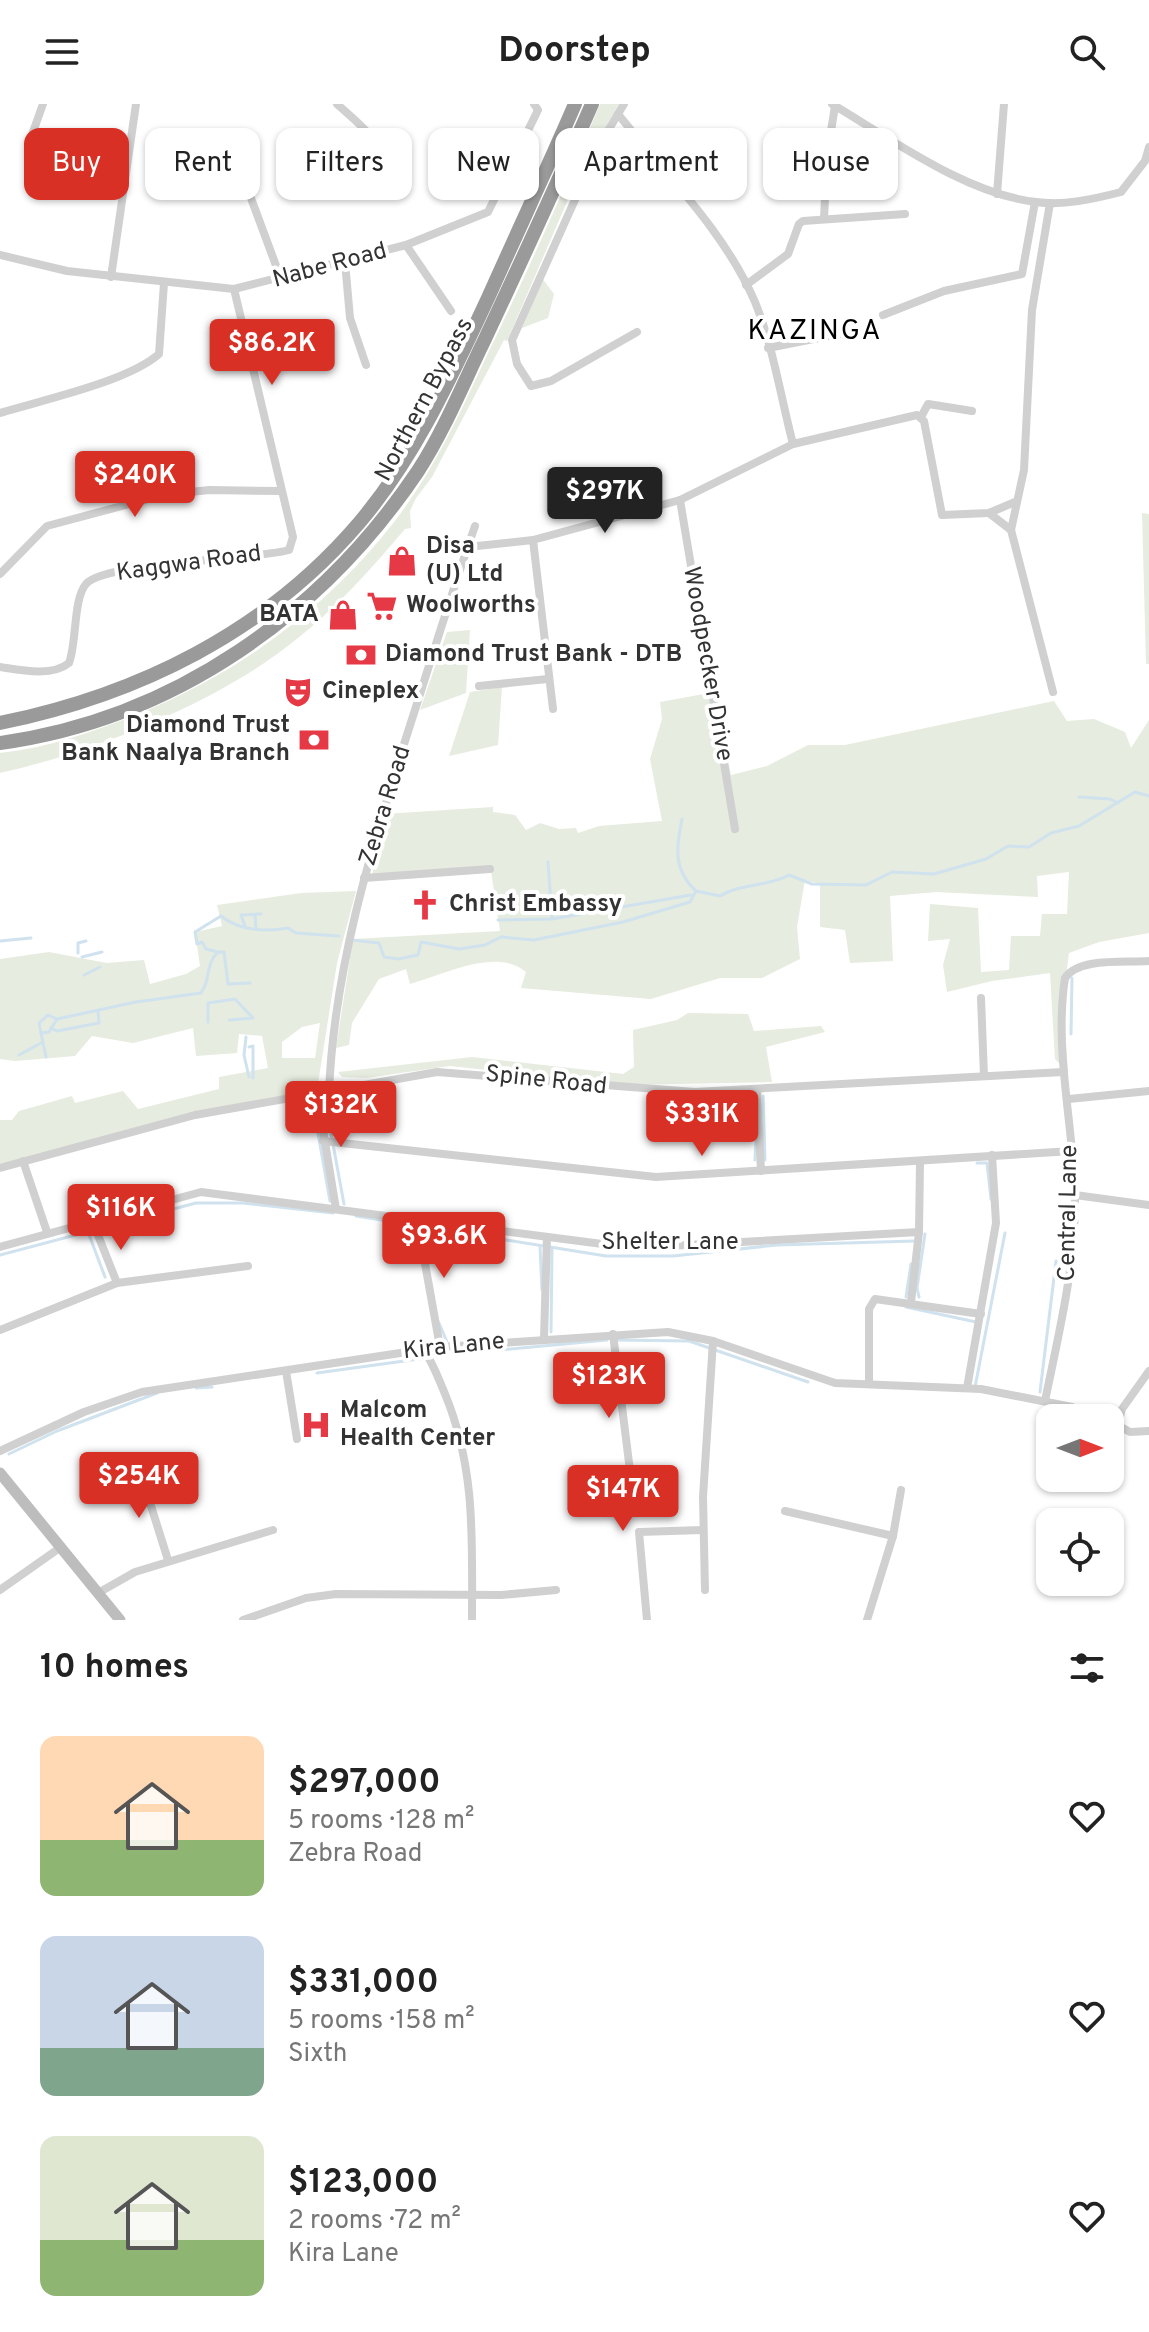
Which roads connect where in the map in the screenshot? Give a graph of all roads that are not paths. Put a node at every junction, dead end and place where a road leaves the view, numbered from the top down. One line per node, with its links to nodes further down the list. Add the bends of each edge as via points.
1 (43, 104): 11 (street)
2 (136, 104): 24 (street)
3 (337, 104): 12 (street)
4 (575, 104): 53 (highway, Northern Bypass, via 443,395 359,523 272,604 229,636 152,678 61,710)
5 (592, 104): 54 (highway, Northern Bypass, via 420,468 341,569 278,624 201,675 75,728)
6 (624, 104): 10 (street)
7 (1004, 104): 15 (street)
8 (834, 105): 15 (street); 20 (street)
9 (538, 106): 21 (street, Nabe Road, via 488,212)
10 (618, 114): 27 (street, via 687,195); 31 (street, via 514,332 513,348 531,386 551,381)
11 (34, 128)
12 (363, 128)
13 (1149, 147): 14 (street)
14 (1147, 161): 18 (street, via 1121,192)
15 (997, 194): 17 (street)
16 (252, 200): 25 (street)
17 (1035, 202): 18 (street); 30 (street, via 1022,274 944,291)
18 (1050, 203): 41 (street, via 1032,310 1024,470)
19 (905, 214): 20 (street)
20 (824, 219): 27 (street, via 799,224 788,254)
21 (406, 245): 23 (street, Nabe Road); 29 (street)
22 (0, 255): 24 (street, Nabe Road)
23 (345, 262): 25 (street, Nabe Road); 34 (street, via 350,318)
24 (111, 277): 26 (street, Nabe Road)
25 (281, 279): 28 (street, Nabe Road)
26 (164, 283): 28 (street, Nabe Road); 36 (street, via 159,354 152,361)
27 (746, 285): 33 (street)
28 (234, 289): 39 (street)
29 (451, 311)
30 (883, 315)
31 (637, 332)
32 (849, 332): 33 (street)
33 (768, 348): 38 (street)
34 (366, 365)
35 (972, 411): 37 (street, via 936,402 928,404)
36 (0, 413)
37 (921, 417): 38 (street); 42 (street, via 942,515)
38 (793, 444): 40 (street)
39 (280, 491): 47 (street, via 163,495 47,526); 48 (street, Kaggwa Road, via 293,537 289,550 153,565 92,579 83,591 69,663 43,671)
40 (680, 500): 45 (street); 55 (street, Woodpecker Drive)
41 (1015, 502): 42 (street); 44 (street)
42 (989, 513): 44 (street)
43 (475, 526): 46 (street, Zebra Road)
44 (1011, 530): 51 (street)
45 (533, 540): 46 (street); 49 (street)
46 (468, 547): 57 (street, Zebra Road)
47 (0, 574)
48 (0, 667)
49 (548, 679): 50 (street); 52 (street)
50 (479, 686)
51 (1053, 692)
52 (553, 709)
53 (0, 723)
54 (2, 744)
55 (735, 829)
56 (490, 869): 57 (street)
57 (364, 878): 64 (street, Zebra Road, via 342,969)
58 (1149, 961): 60 (street, via 1083,965 1070,972 1064,984)
59 (981, 998): 61 (street)
60 (1064, 1072): 61 (street, Spine Road); 66 (street, Central Lane)
61 (984, 1076): 62 (street, Spine Road)
62 (757, 1089): 64 (street, Spine Road, via 646,1091 437,1072); 73 (street)
63 (1149, 1091): 66 (street)
64 (329, 1092): 65 (street, Spine Road)
65 (317, 1094): 67 (street); 70 (street, Spine Road, via 195,1115)
66 (1069, 1099): 68 (street, Central Lane)
67 (328, 1141): 73 (street, via 656,1177); 76 (street)
68 (1072, 1151): 69 (street); 74 (street, Central Lane)
69 (992, 1155): 71 (street); 86 (street, via 996,1223)
70 (23, 1161): 72 (street, Spine Road); 79 (street)
71 (920, 1162): 73 (street); 80 (street)
72 (0, 1168)
73 (761, 1171)
74 (1075, 1195): 75 (street); 97 (street, Central Lane, via 1072,1271)
75 (1149, 1205)
76 (336, 1209): 77 (street, Shelter Lane); 78 (street, Shelter Lane, via 201,1192)
77 (417, 1219): 81 (street, Shelter Lane); 91 (street)
78 (94, 1226): 79 (street, Shelter Lane); 84 (street)
79 (47, 1232): 82 (street, Shelter Lane)
80 (919, 1232): 81 (street, Shelter Lane, via 633,1248); 85 (street)
81 (546, 1244): 88 (street)
82 (0, 1247)
83 (248, 1266): 84 (street)
84 (117, 1283): 87 (street)
85 (911, 1302): 86 (street); 95 (street, via 875,1299 871,1304)
86 (981, 1314): 96 (street)
87 (0, 1330)
88 (544, 1338): 89 (street, Kira Lane); 91 (street, Kira Lane)
89 (614, 1338): 90 (street, Kira Lane, via 668,1332); 107 (street)
90 (713, 1346): 95 (street, Kira Lane, via 825,1380); 110 (street)
91 (440, 1347): 92 (street, Kira Lane)
92 (423, 1349): 93 (street, Kira Lane); 118 (street, via 468,1465 474,1518)
93 (286, 1371): 102 (street); 103 (street, Kira Lane, via 142,1392)
94 (1149, 1371): 99 (street)
95 (869, 1384): 96 (street, Kira Lane)
96 (967, 1388): 97 (street, Kira Lane)
97 (1045, 1401): 98 (street, Kira Lane)
98 (1055, 1404)
99 (1124, 1406)
100 (1124, 1429): 101 (street)
101 (1149, 1431)
102 (297, 1439)
103 (0, 1451)
104 (140, 1471): 113 (street)
105 (0, 1473): 112 (main road)
106 (901, 1490): 111 (street)
107 (633, 1495)
108 (785, 1511): 111 (street)
109 (273, 1530): 113 (street)
110 (703, 1530): 116 (street); 122 (street, via 639,1532)
111 (893, 1536): 123 (street)
112 (61, 1547): 114 (street); 117 (main road)
113 (168, 1560): 117 (street)
114 (0, 1590)
115 (556, 1590): 118 (street)
116 (705, 1590)
117 (98, 1593): 119 (main road)
118 (472, 1594): 120 (street, via 322,1596); 121 (street)
119 (120, 1620)
120 (243, 1620)
121 (472, 1620)
122 (647, 1620)
123 (867, 1620)

